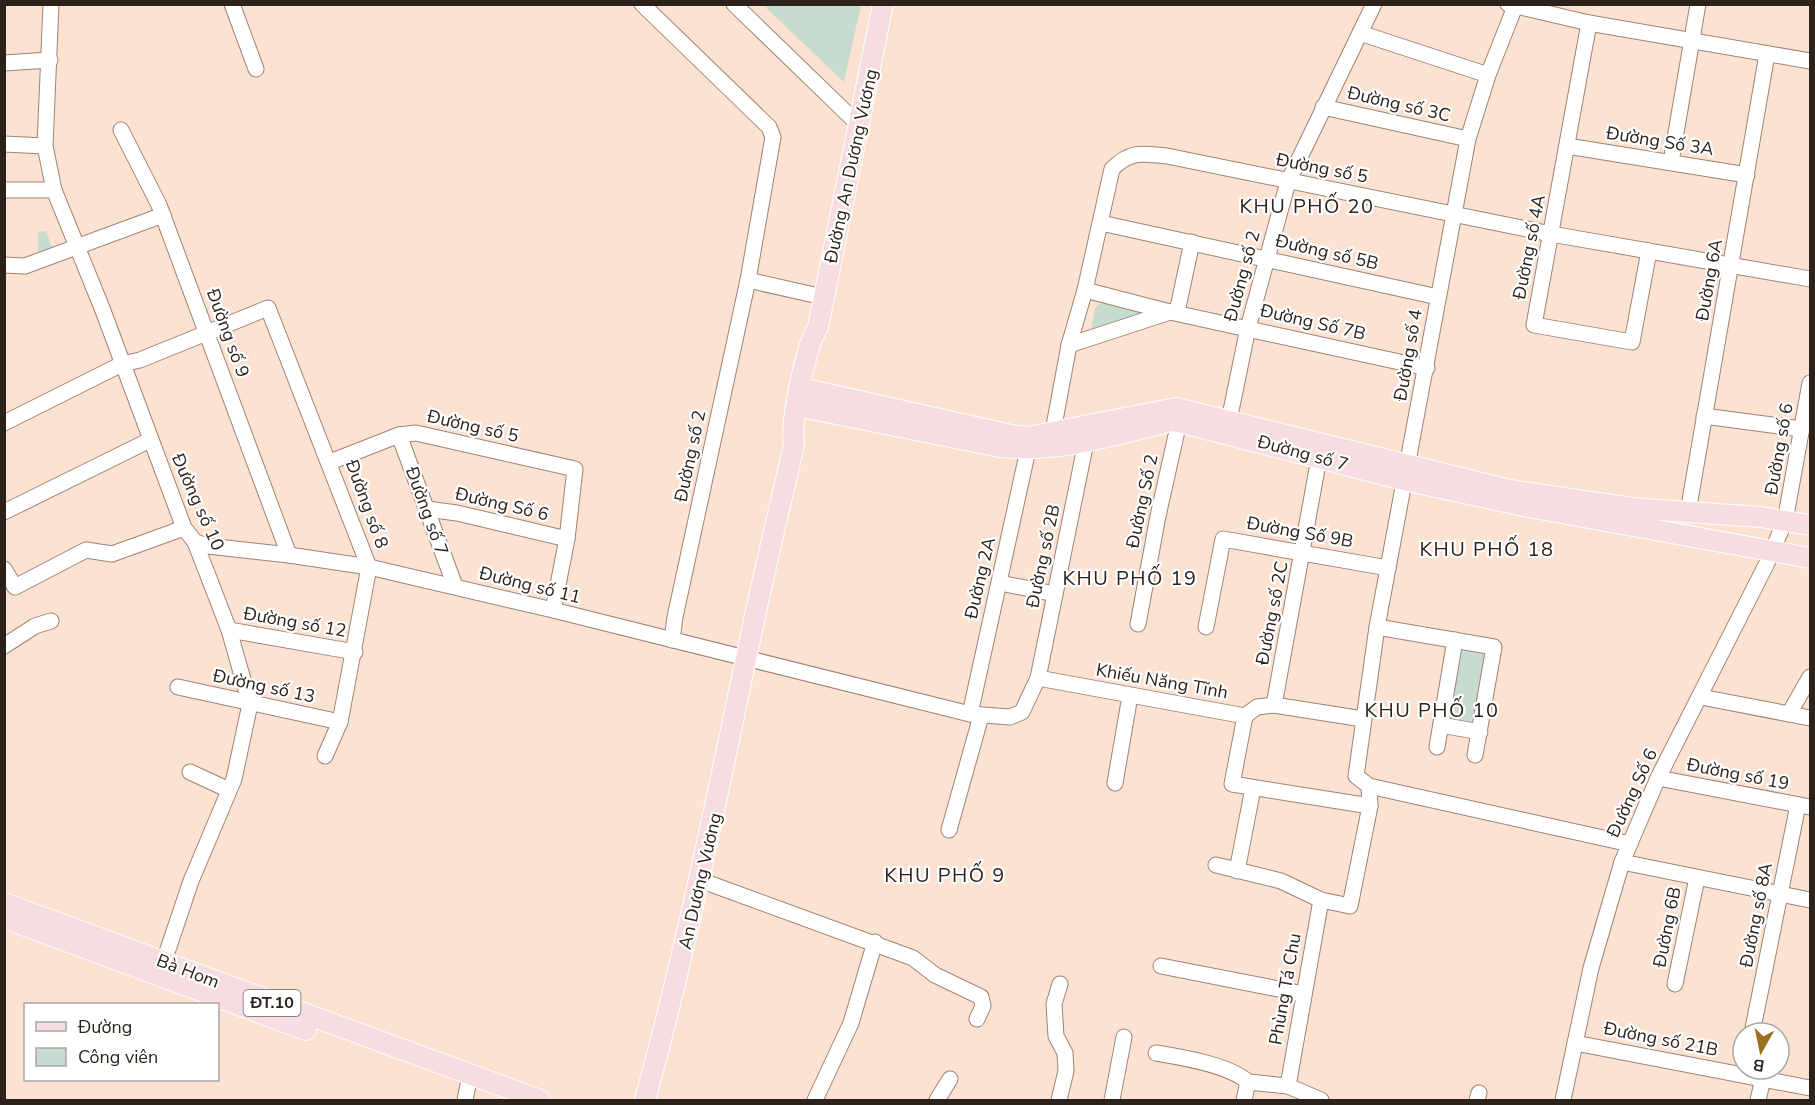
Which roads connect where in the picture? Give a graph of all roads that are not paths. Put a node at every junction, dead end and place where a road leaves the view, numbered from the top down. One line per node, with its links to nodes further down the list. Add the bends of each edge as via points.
1 (51, 4): 13 (street, Đường số 10)
2 (232, 4): 16 (street)
3 (642, 4): 41 (street, Đường số 2, via 769,127 773,137)
4 (734, 4): 19 (street)
5 (883, 4): 19 (main road, Đường An Dương Vương)
6 (1374, 4): 10 (street, Đường số 2)
7 (1698, 4): 11 (street)
8 (1513, 6): 9 (street); 17 (street, Đường số 4)
9 (1589, 24): 11 (street); 24 (street, Đường số 4A)
10 (1360, 33): 17 (street); 18 (street, Đường số 2)
11 (1693, 42): 12 (street); 25 (street)
12 (1767, 54): 14 (street); 26 (street, Đường 6A)
13 (50, 60): 15 (street); 23 (street, Đường số 10)
14 (1810, 61)
15 (4, 63)
16 (256, 69)
17 (1488, 75): 21 (street, Đường số 4)
18 (1323, 107): 21 (street, Đường số 3C); 27 (street, Đường số 2)
19 (860, 126): 43 (main road, Đường An Dương Vương)
20 (122, 130): 30 (street, Đường số 9)
21 (1468, 140): 31 (street, Đường số 4)
22 (4, 144): 23 (street)
23 (45, 146): 29 (street, Đường số 10)
24 (1567, 146): 25 (street, Đường Số 3A); 33 (street, Đường số 4A)
25 (1671, 162): 26 (street, Đường Số 3A)
26 (1747, 175): 39 (street, Đường 6A)
27 (1288, 182): 31 (street, Đường số 5); 32 (street, Đường số 5, via 1167,156 1125,156 1112,169); 37 (street, Đường số 2)
28 (4, 190): 29 (street)
29 (54, 190): 35 (street, Đường số 10)
30 (162, 215): 35 (street); 47 (street, Đường số 9)
31 (1455, 215): 33 (street, Đường số 5); 44 (street, Đường số 4)
32 (1101, 223): 34 (street, Đường số 5B); 42 (street, Đường số 5)
33 (1551, 234): 36 (street, Đường số 5); 36 (street, Đường số 4A, via 1534,325 1579,333 1632,342)
34 (1192, 242): 37 (street, Đường số 5B); 45 (street)
35 (78, 247): 38 (street, via 25,266); 49 (street, Đường số 10)
36 (1648, 251): 39 (street, Đường số 5)
37 (1267, 258): 44 (street, Đường số 5B); 46 (street, Đường số 2)
38 (4, 265)
39 (1732, 266): 40 (street, Đường số 5); 53 (street, Đường 6A)
40 (1810, 279)
41 (748, 280): 43 (street); 90 (street, Đường số 2)
42 (1085, 290): 45 (street, Đường Số 7B); 48 (street, Đường số 5)
43 (823, 297): 52 (main road, Đường An Dương Vương, via 818,327 821,339)
44 (1438, 297): 50 (street, Đường số 4)
45 (1173, 312): 46 (street, Đường Số 7B); 48 (street)
46 (1248, 328): 50 (street, Đường Số 7B); 56 (street, Đường số 2)
47 (207, 333): 49 (street); 64 (street, Đường số 8, via 268,309); 76 (street, Đường số 9)
48 (1069, 345): 60 (street, Đường số 5)
49 (122, 364): 55 (street); 59 (street, Đường số 10)
50 (1427, 368): 65 (street, Đường số 4)
51 (1810, 383): 57 (street, Đường số 6)
52 (803, 398): 60 (main road, Đường số 7); 62 (main road, Đường số 7, via 1000,447); 94 (main road, Đường An Dương Vương, via 791,432 794,444)
53 (1704, 416): 57 (street); 68 (street, Đường 6A)
54 (1179, 422): 56 (main road, Đường số 7); 61 (main road, Đường số 7); 86 (street, Đường Số 2)
55 (4, 423)
56 (1228, 426): 60 (main road, Đường số 7, via 1176,408); 63 (main road, Đường số 7); 65 (main road, Đường số 7)
57 (1803, 429): 69 (street, Đường số 6)
58 (399, 435): 64 (street, Đường số 5); 66 (street, Đường số 7); 72 (street, Đường số 5, via 416,433 575,469)
59 (150, 440): 67 (street); 71 (street, Đường số 10)
60 (1051, 441): 61 (main road, Đường số 7); 62 (main road, Đường số 7)
61 (1086, 442): 83 (street, Đường số 2B)
62 (1028, 450): 81 (street, Đường 2A)
63 (1319, 458): 65 (main road, Đường số 7); 75 (street, Đường số 2C)
64 (330, 462): 78 (street, Đường số 8)
65 (1405, 472): 68 (main road, Đường số 7, via 1632,508); 74 (main road, Đường số 7, via 1632,528); 79 (street, Đường số 4)
66 (427, 509): 72 (street, Đường Số 6); 82 (street, Đường số 7)
67 (4, 512)
68 (1688, 512): 69 (main road, Đường số 7)
69 (1785, 521): 70 (main road, Đường số 7); 74 (street, Đường Số 6)
70 (1810, 525)
71 (184, 528): 73 (street, Đường số 10); 80 (street, via 112,554 86,550 15,587)
72 (567, 539): 84 (street)
73 (195, 542): 76 (street, Đường số 11); 89 (street, Đường số 10)
74 (1773, 550): 77 (main road, Đường số 7); 99 (street, Đường Số 6)
75 (1304, 551): 79 (street, Đường Số 9B); 87 (street, Đường Số 9B, via 1223,539); 101 (street, Đường số 2C)
76 (289, 555): 78 (street, Đường số 11)
77 (1810, 558)
78 (369, 567): 82 (street, Đường số 11); 93 (street, Đường số 8)
79 (1388, 568): 88 (street, Đường số 4)
80 (4, 569)
81 (1000, 583): 83 (street); 103 (street, Đường 2A)
82 (454, 586): 84 (street, Đường số 11)
83 (1055, 594): 96 (street, Đường số 2B)
84 (553, 610): 90 (street, Đường số 11)
85 (51, 621): 92 (street, via 35,626)
86 (1138, 624)
87 (1206, 627)
88 (1377, 627): 91 (street); 106 (street, Đường số 4)
89 (229, 630): 93 (street, Đường số 12); 100 (street, Đường số 10)
90 (672, 640): 94 (street, Đường số 11)
91 (1455, 640): 108 (street); 109 (street, via 1494,647)
92 (4, 646)
93 (355, 652): 107 (street, Đường số 8)
94 (747, 659): 103 (street); 127 (main road, An Dương Vương)
95 (1810, 677): 102 (street)
96 (1038, 678): 98 (street, Khiếu Năng Tĩnh); 103 (street, via 1022,712 1010,717)
97 (178, 687): 100 (street, Đường số 13)
98 (1130, 696): 104 (street, Khiếu Năng Tĩnh); 115 (street)
99 (1701, 697): 102 (street); 114 (street, Đường Số 6)
100 (250, 704): 107 (street, Đường số 13); 118 (street, Đường số 10)
101 (1274, 705): 104 (street, Khiếu Năng Tĩnh, via 1257,707); 106 (street, Khiếu Năng Tĩnh)
102 (1789, 714): 105 (street)
103 (975, 715): 121 (street, Đường 2A)
104 (1245, 716): 117 (street, via 1232,784)
105 (1810, 718)
106 (1363, 719): 116 (street, via 1356,776)
107 (340, 722): 112 (street, Đường số 8)
108 (1441, 725): 109 (street); 110 (street)
109 (1480, 732): 111 (street)
110 (1437, 747)
111 (1475, 754)
112 (325, 756)
113 (190, 772): 118 (street)
114 (1658, 778): 120 (street, Đường số 19); 122 (street, Đường Số 6)
115 (1115, 783)
116 (1369, 786): 119 (street); 122 (street)
117 (1253, 788): 119 (street); 125 (street)
118 (229, 790): 135 (street, Đường số 10, via 191,881)
119 (1370, 806): 129 (street, via 1350,906)
120 (1804, 806): 128 (street, Đường số 8A)
121 (949, 830)
122 (1629, 844): 123 (street, Đường Số 6)
123 (1622, 862): 126 (street); 142 (street, Đường Số 6, via 1591,968)
124 (1216, 865): 125 (street)
125 (1237, 871): 129 (street, via 1281,881)
126 (1697, 878): 128 (street); 137 (street, Đường 6B)
127 (700, 880): 133 (street); 155 (main road, An Dương Vương, via 673,1003)
128 (1779, 894): 130 (street); 140 (street, Đường số 8A)
129 (1321, 900): 138 (street, Phùng Tá Chu)
130 (1810, 900)
131 (4, 903): 135 (main road, Bà Hom / ĐT.10)
132 (4, 918): 135 (main road, Bà Hom / ĐT.10)
133 (875, 942): 139 (street, via 913,958 935,975 981,997 983,1006); 156 (street, via 851,1023)
134 (1161, 966): 138 (street)
135 (161, 969): 150 (main road, Bà Hom / ĐT.10)
136 (1060, 984): 158 (street, via 1054,1004 1056,1036 1065,1053 1066,1071)
137 (1676, 984)
138 (1304, 994): 149 (street, Phùng Tá Chu)
139 (977, 1019)
140 (1754, 1021)
141 (1124, 1037): 159 (street)
142 (1575, 1043): 144 (street, Đường số 21B); 152 (street, Đường Số 6)
143 (1156, 1053): 148 (street, via 1238,1073)
144 (1731, 1070)
145 (950, 1079): 157 (street)
146 (1763, 1081): 162 (street)
147 (1773, 1081): 151 (street, Đường số 21B)
148 (1248, 1082): 149 (street); 160 (street)
149 (1288, 1086): 161 (street)
150 (467, 1088): 153 (main road, Bà Hom / ĐT.10); 154 (main road, Bà Hom / ĐT.10)
151 (1810, 1088)
152 (1565, 1100)
153 (505, 1101)
154 (540, 1101)
155 (645, 1101)
156 (815, 1101)
157 (937, 1101)
158 (1059, 1101)
159 (1112, 1101)
160 (1244, 1101)
161 (1321, 1101)
162 (1758, 1101)

